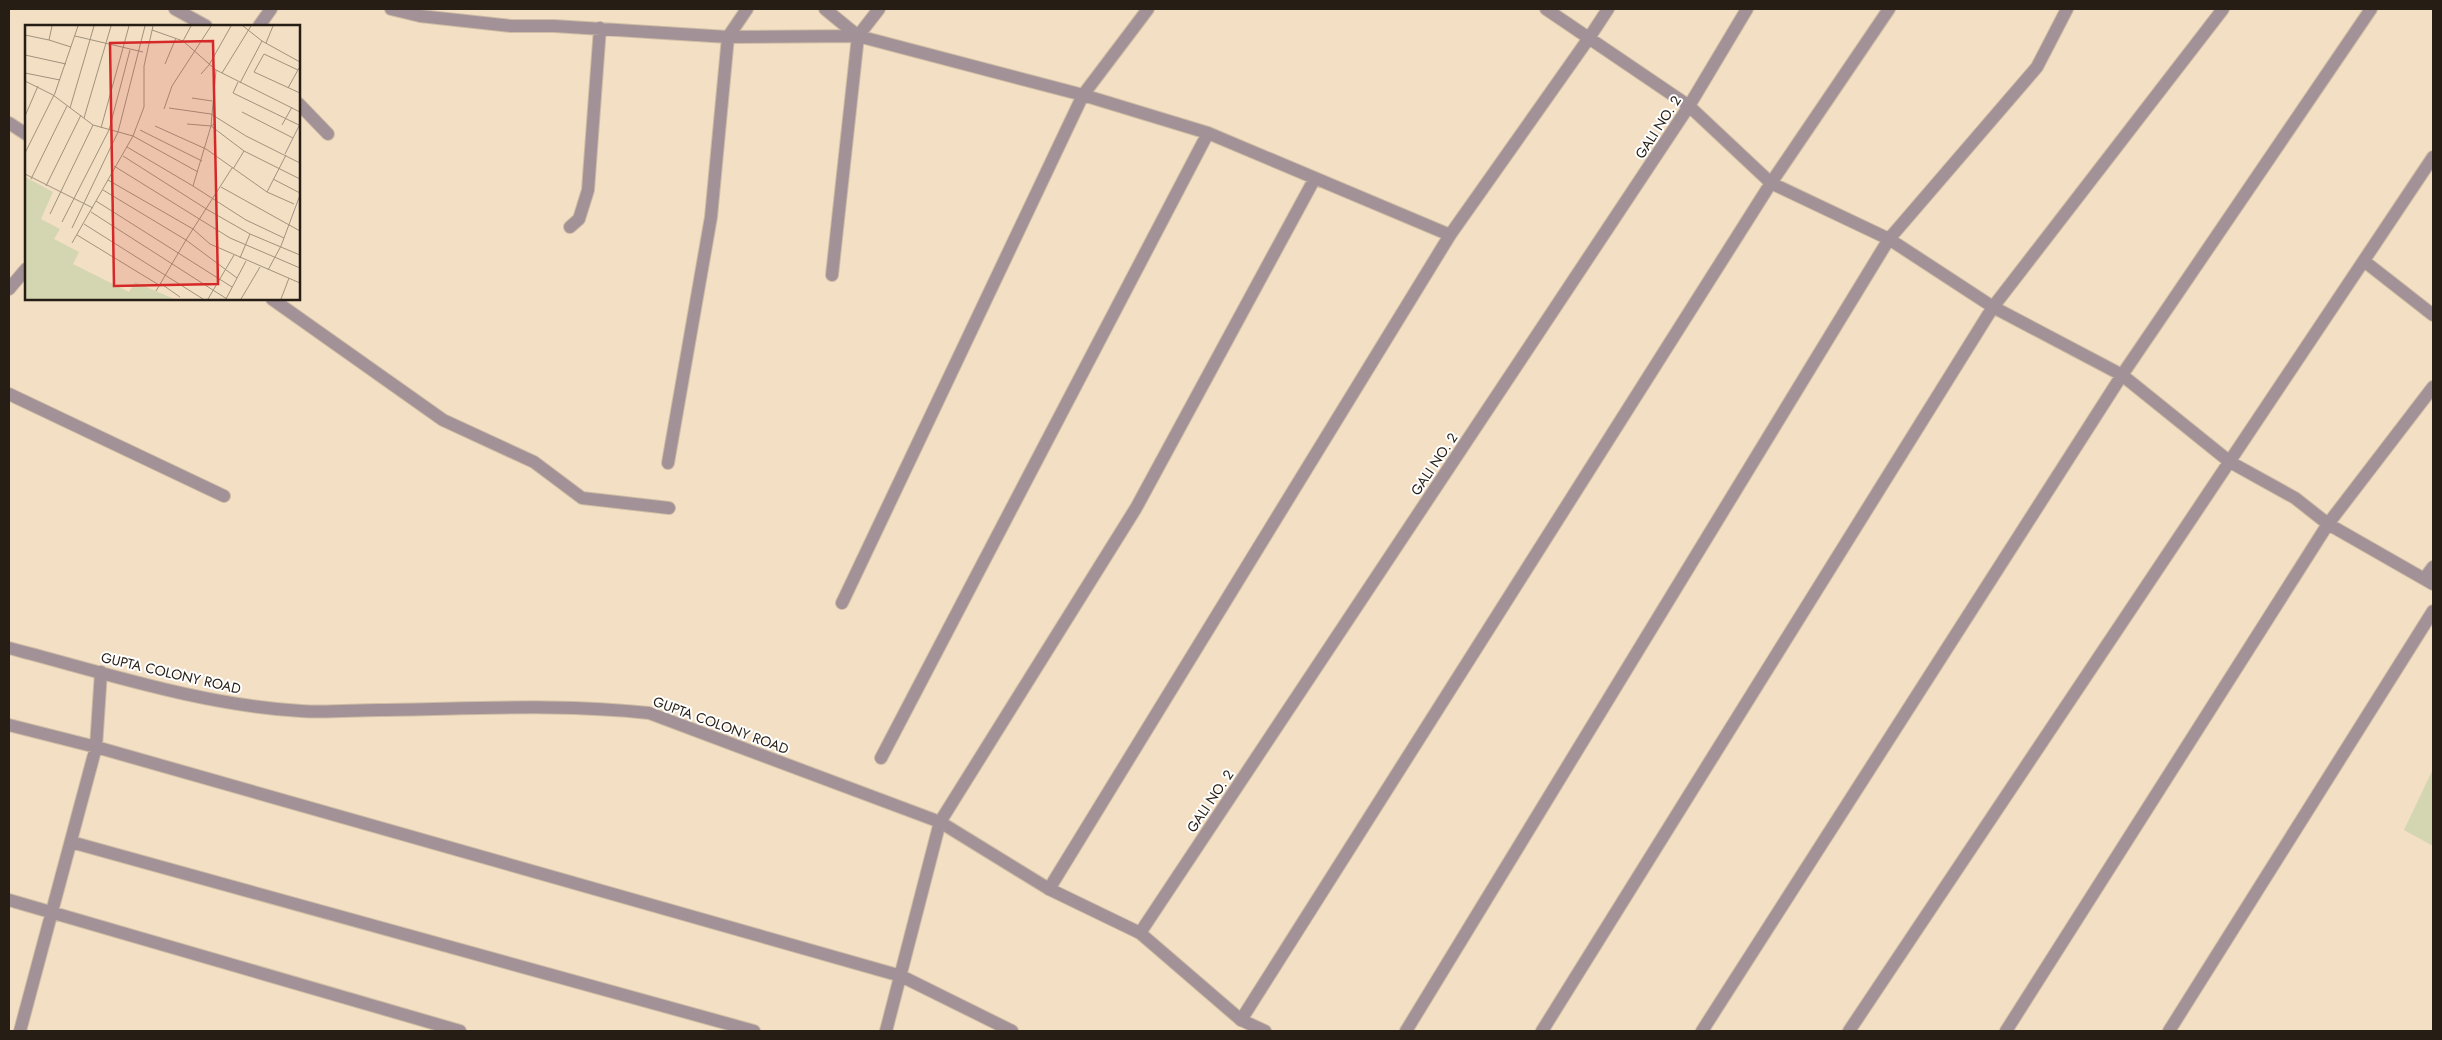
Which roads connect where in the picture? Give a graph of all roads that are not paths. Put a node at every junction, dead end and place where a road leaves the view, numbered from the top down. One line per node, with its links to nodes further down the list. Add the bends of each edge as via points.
1 (175, 9): 15 (street)
2 (271, 9): 16 (street)
3 (391, 9): 17 (street, via 472,23)
4 (747, 9): 19 (street)
5 (825, 9): 18 (street)
6 (879, 9): 18 (street)
7 (1148, 9): 21 (street)
8 (1546, 9): 20 (street)
9 (1608, 9): 20 (street)
10 (1747, 9): 23 (street, GALI NO. 2)
11 (1889, 9): 30 (street)
12 (2067, 9): 33 (street, via 2038,67)
13 (2223, 9): 39 (street)
14 (2371, 9): 41 (street)
15 (204, 25)
16 (260, 25)
17 (600, 28): 19 (street); 31 (street, via 588,190 579,219)
18 (858, 36): 19 (street); 21 (street); 36 (street)
19 (728, 37): 44 (street, via 711,217)
20 (1589, 38): 23 (street); 32 (street)
21 (1083, 94): 26 (street); 51 (street)
22 (300, 105): 27 (street)
23 (1689, 106): 30 (street); 63 (street, GALI NO. 2)
24 (9, 123): 25 (street)
25 (25, 133)
26 (1208, 133): 29 (street); 57 (street)
27 (328, 134)
28 (2433, 157): 34 (street)
29 (1315, 178): 32 (street); 58 (street, via 1136,508)
30 (1771, 183): 33 (street); 65 (street)
31 (570, 228)
32 (1450, 235): 60 (street)
33 (1889, 239): 39 (street); 72 (street)
34 (2364, 262): 40 (street); 45 (street)
35 (25, 270): 37 (street)
36 (832, 275)
37 (9, 289)
38 (273, 300): 47 (street, via 443,420 534,462 582,498)
39 (1993, 307): 41 (street); 73 (street)
40 (2433, 315)
41 (2122, 375): 45 (street); 74 (street)
42 (2433, 387): 48 (street)
43 (9, 394): 46 (street)
44 (668, 462)
45 (2230, 462): 48 (street, via 2295,498); 75 (street)
46 (224, 496)
47 (669, 508)
48 (2328, 524): 50 (street); 76 (street)
49 (2433, 567): 50 (street)
50 (2429, 582)
51 (842, 603)
52 (2433, 611): 77 (street)
53 (9, 648): 54 (street, GUPTA COLONY ROAD)
54 (101, 672): 56 (street); 58 (street, GUPTA COLONY ROAD, via 174,692 302,711 563,708 649,713)
55 (9, 725): 56 (street)
56 (96, 747): 59 (street); 64 (street)
57 (881, 758)
58 (940, 822): 60 (street, GUPTA COLONY ROAD); 64 (street)
59 (71, 842): 62 (street); 68 (street)
60 (1049, 889): 63 (street, GUPTA COLONY ROAD)
61 (9, 900): 62 (street)
62 (52, 913): 66 (street); 67 (street)
63 (1140, 933): 65 (street, GUPTA COLONY ROAD)
64 (901, 976): 69 (street); 70 (street)
65 (1241, 1020): 71 (street, GUPTA COLONY ROAD)
66 (20, 1031)
67 (460, 1031)
68 (754, 1031)
69 (886, 1031)
70 (1012, 1031)
71 (1266, 1031)
72 (1406, 1031)
73 (1542, 1031)
74 (1702, 1031)
75 (1849, 1031)
76 (2006, 1031)
77 (2169, 1031)

